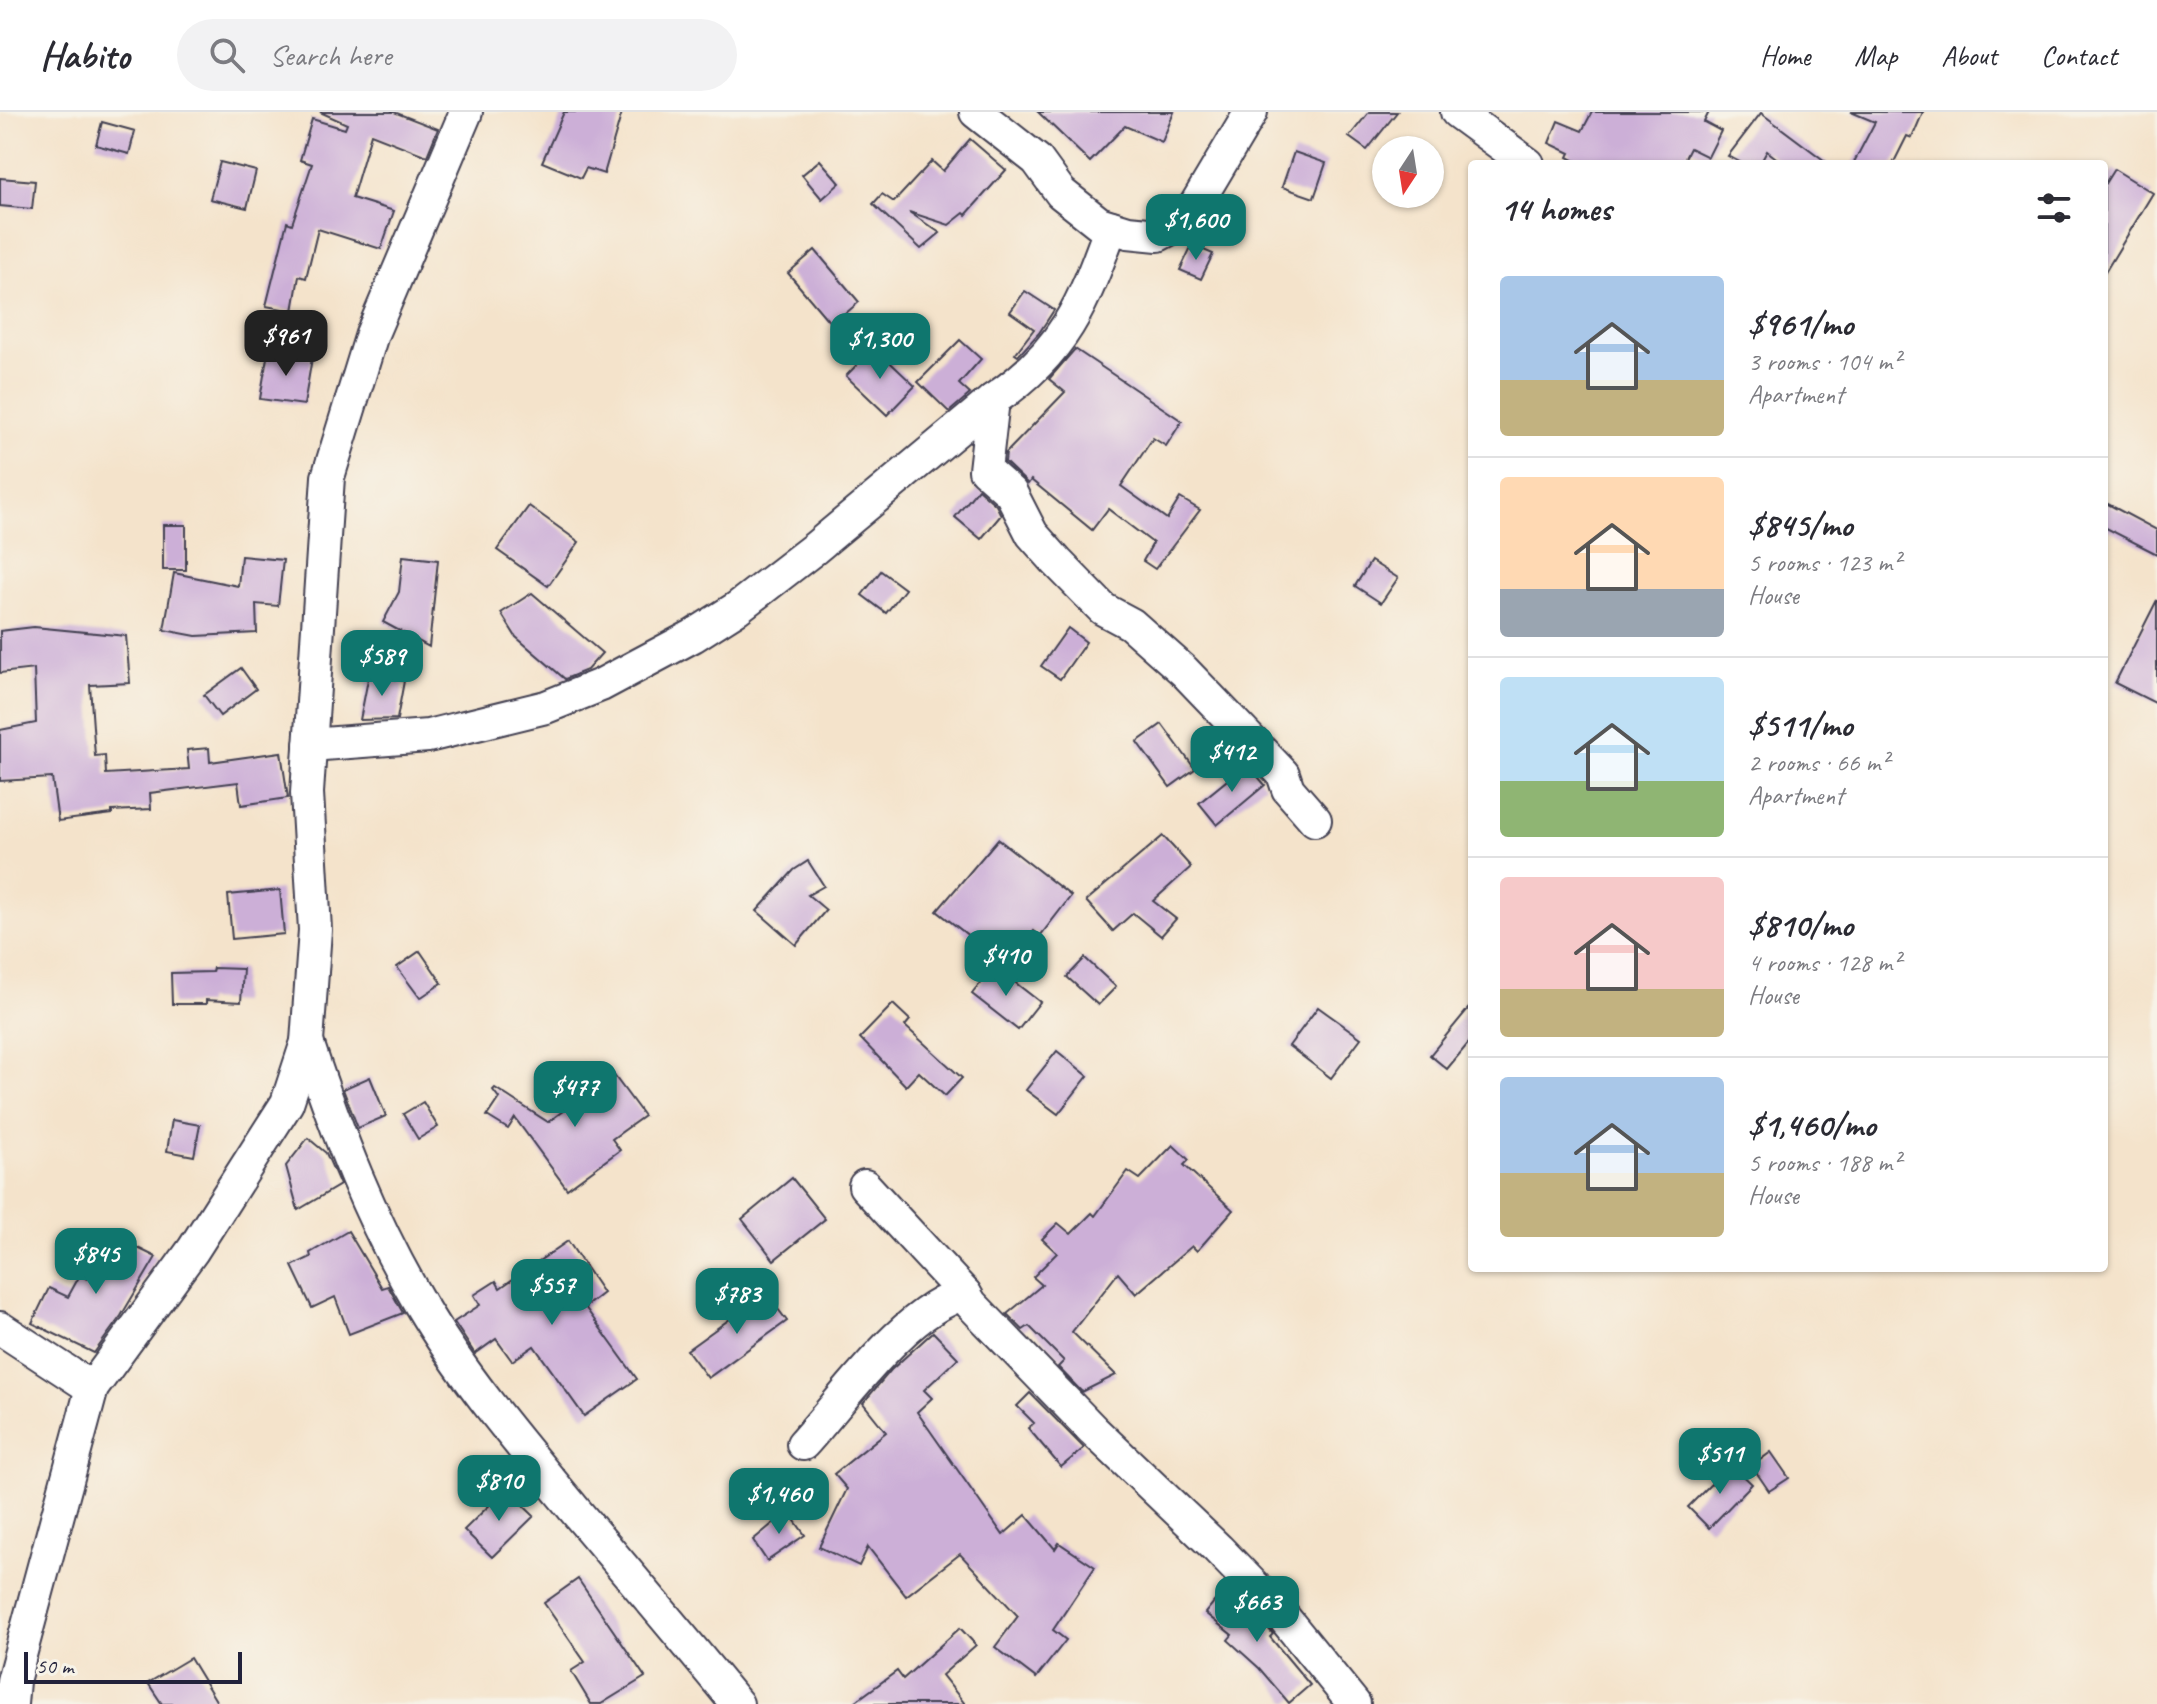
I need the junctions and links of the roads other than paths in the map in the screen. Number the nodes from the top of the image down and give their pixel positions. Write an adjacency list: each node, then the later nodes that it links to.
1 (466, 112): 8 (street)
2 (976, 112): 6 (street)
3 (1251, 112): 6 (street)
4 (1457, 112): 5 (street)
5 (1523, 160)
6 (1111, 227): 7 (street)
7 (993, 400): 8 (street); 9 (street)
8 (310, 745): 10 (street)
9 (1315, 820)
10 (307, 1042): 14 (street); 17 (street)
11 (865, 1186): 12 (street)
12 (965, 1294): 15 (street); 18 (street)
13 (0, 1328): 14 (street)
14 (92, 1388): 16 (street)
15 (803, 1444)
16 (11, 1704)
17 (737, 1704)
18 (1354, 1704)

